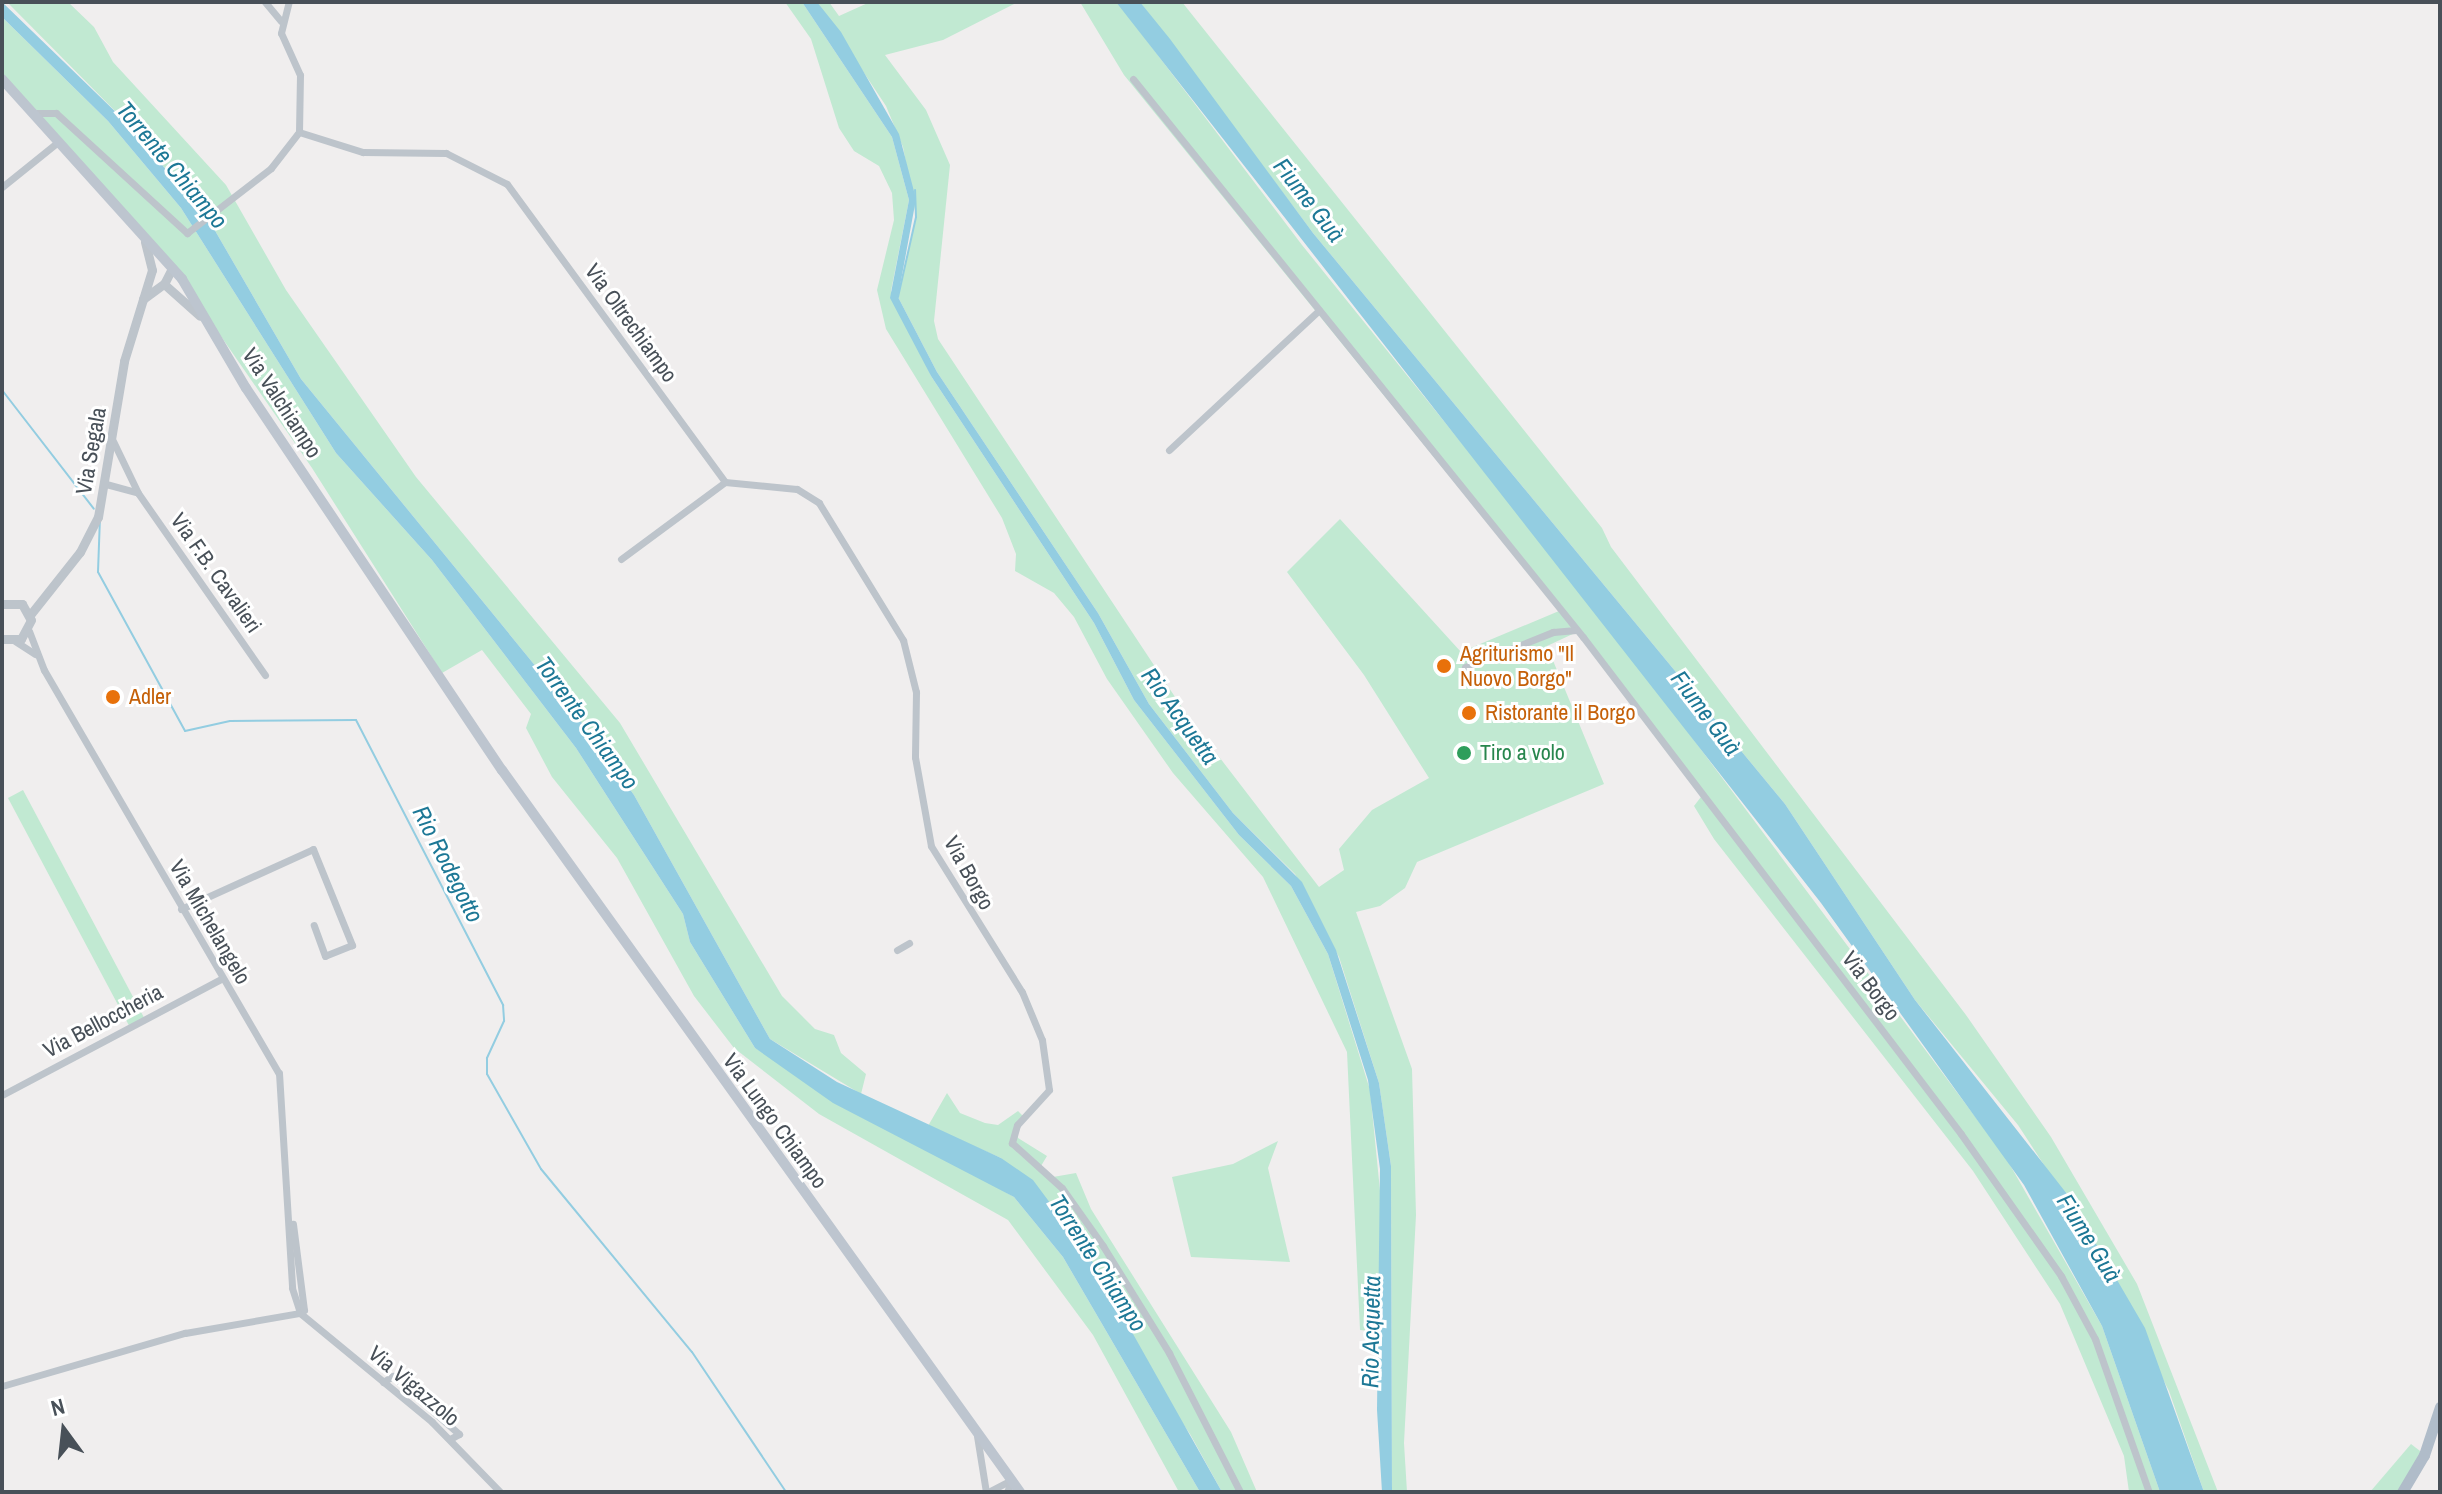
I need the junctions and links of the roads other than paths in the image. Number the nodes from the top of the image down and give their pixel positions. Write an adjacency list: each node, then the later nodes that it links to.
1 (265, 2): 3 (street)
2 (289, 2): 3 (street)
3 (281, 21): 7 (street)
4 (2, 79): 6 (main road, Via Valchiampo)
5 (1133, 79): 15 (street, Via Borgo)
6 (35, 113): 7 (street); 8 (main road, Via Valchiampo)
7 (299, 132): 19 (street, Via Oltrechiampo)
8 (61, 139): 9 (street); 10 (main road, Via Valchiampo)
9 (2, 187)
10 (125, 212): 11 (main road, Via Valchiampo); 12 (street)
11 (172, 268): 12 (street); 13 (street); 16 (main road, Via Valchiampo)
12 (150, 276): 14 (street, Via Segala)
13 (164, 284): 14 (street); 16 (street)
14 (143, 299): 17 (street, Via Segala)
15 (1319, 310): 18 (street); 26 (street, Via Borgo)
16 (211, 329): 33 (main road, Via Valchiampo)
17 (113, 441): 20 (street, Via Segala); 21 (street, Via F.B. Cavalieri)
18 (1169, 450)
19 (725, 482): 22 (street); 49 (street, Via Borgo)
20 (106, 484): 21 (street); 23 (street, Via Segala)
21 (138, 493): 32 (street, Via F.B. Cavalieri)
22 (621, 559)
23 (41, 594): 24 (street); 25 (street, Via Segala)
24 (6, 602): 25 (street)
25 (30, 615): 27 (street, Via Segala)
26 (1576, 630): 31 (street); 50 (street, Via Borgo)
27 (29, 631): 29 (street); 30 (street, Via Michelangelo)
28 (2, 639): 29 (street)
29 (15, 641): 30 (street, Via Michelangelo)
30 (35, 654): 34 (street, Via Michelangelo)
31 (1465, 667)
32 (265, 675)
33 (502, 770): 43 (main road, Via Lungo Chiampo)
34 (181, 909): 35 (street); 38 (street, Via Michelangelo)
35 (314, 925)
36 (909, 943): 37 (street)
37 (897, 950)
38 (221, 979): 39 (street, Via Belloccheria); 40 (street, Via Michelangelo)
39 (2, 1095)
40 (300, 1313): 41 (street); 45 (street, Via Vigazzolo)
41 (2, 1386)
42 (2440, 1407): 51 (main road)
43 (977, 1434): 44 (main road, Via Lungo Chiampo); 46 (street)
44 (1012, 1480): 46 (street); 47 (street); 48 (main road, Via Lungo Chiampo)
45 (500, 1492)
46 (987, 1492)
47 (1007, 1492)
48 (1020, 1492)
49 (1240, 1492)
50 (2149, 1492)
51 (2402, 1492)

